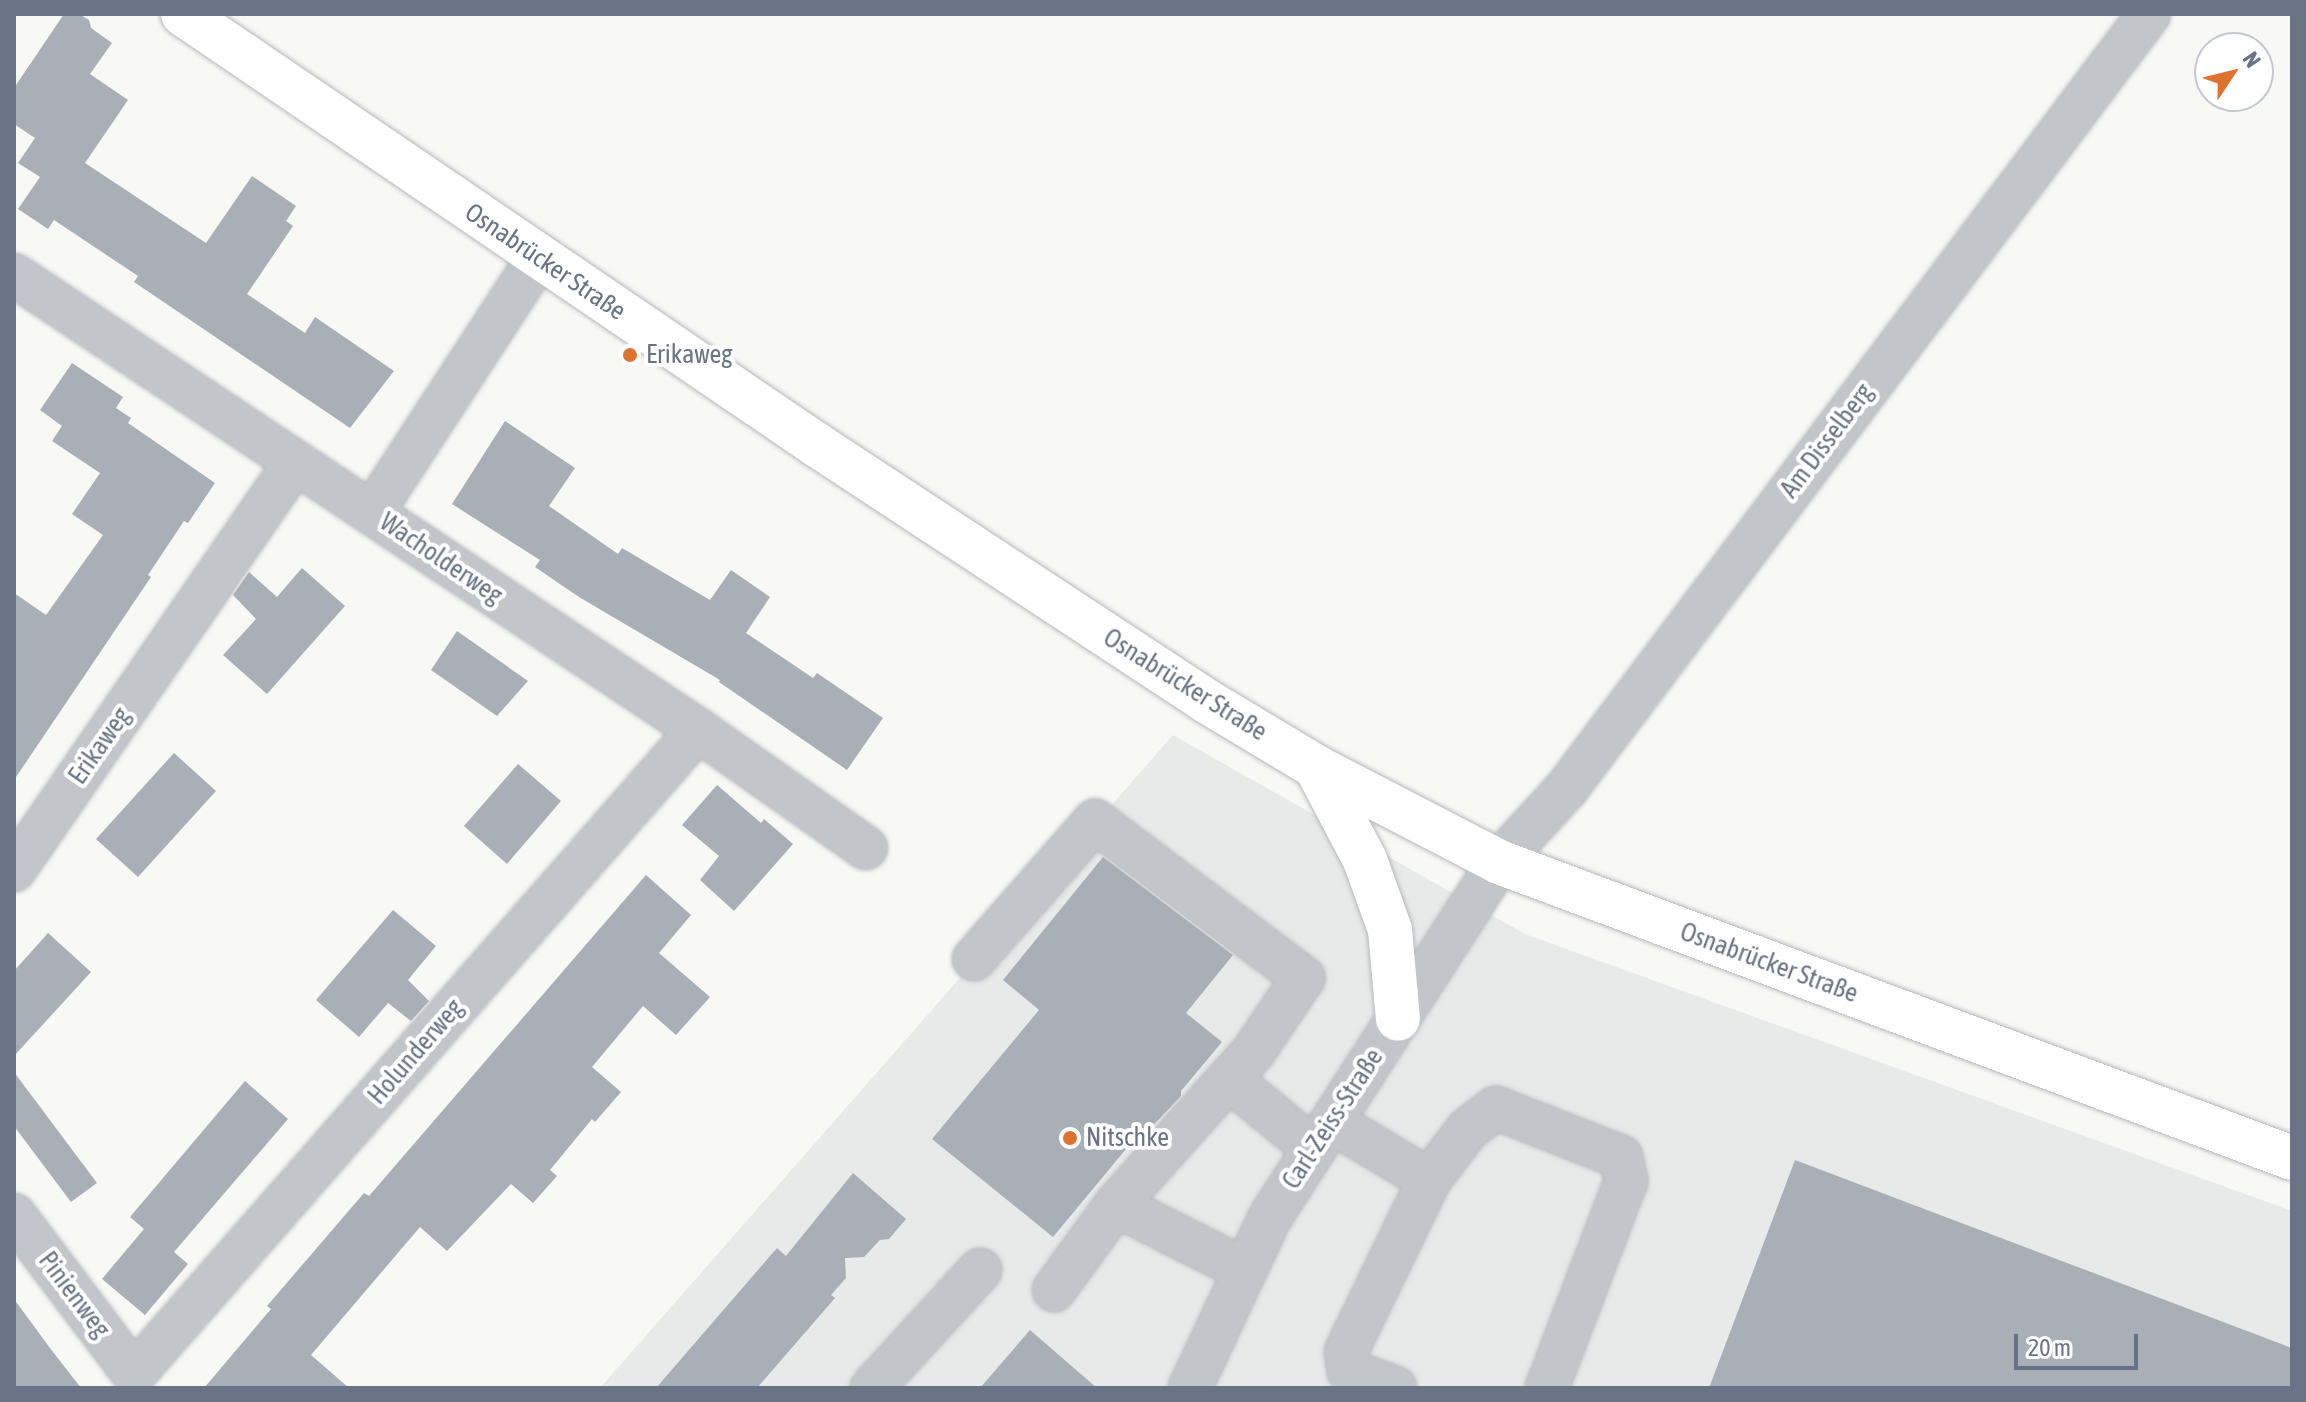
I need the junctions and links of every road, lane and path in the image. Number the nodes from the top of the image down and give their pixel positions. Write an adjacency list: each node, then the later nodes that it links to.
1 (183, 14): 3 (main road, Osnabrücker Straße)
2 (2149, 14): 10 (street, Am Disselberg)
3 (539, 257): 6 (street); 8 (main road, Osnabrücker Straße)
4 (14, 275): 5 (street, Wacholderweg)
5 (294, 464): 6 (street, Wacholderweg); 11 (street, Erikaweg)
6 (372, 513): 7 (street, Wacholderweg)
7 (698, 730): 9 (street, Wacholderweg); 23 (street, Holunderweg)
8 (1316, 767): 10 (main road, Osnabrücker Straße); 13 (main road)
9 (866, 848)
10 (1499, 862): 13 (street, Carl-Zeiss-Straße); 16 (main road, Osnabrücker Straße)
11 (14, 870)
12 (974, 959): 14 (street)
13 (1398, 1019): 15 (street, Carl-Zeiss-Straße)
14 (1229, 1079): 15 (street); 18 (street)
15 (1323, 1136): 17 (street); 21 (street, Carl-Zeiss-Straße)
16 (2292, 1158)
17 (1429, 1180): 26 (street); 27 (street)
18 (1116, 1205): 21 (street); 22 (street)
19 (14, 1215): 23 (street, Pinienweg)
20 (980, 1270): 24 (street)
21 (1245, 1270): 25 (street, Carl-Zeiss-Straße)
22 (1054, 1290)
23 (134, 1374)
24 (872, 1388)
25 (1190, 1388)
26 (1395, 1388)
27 (1547, 1388)

